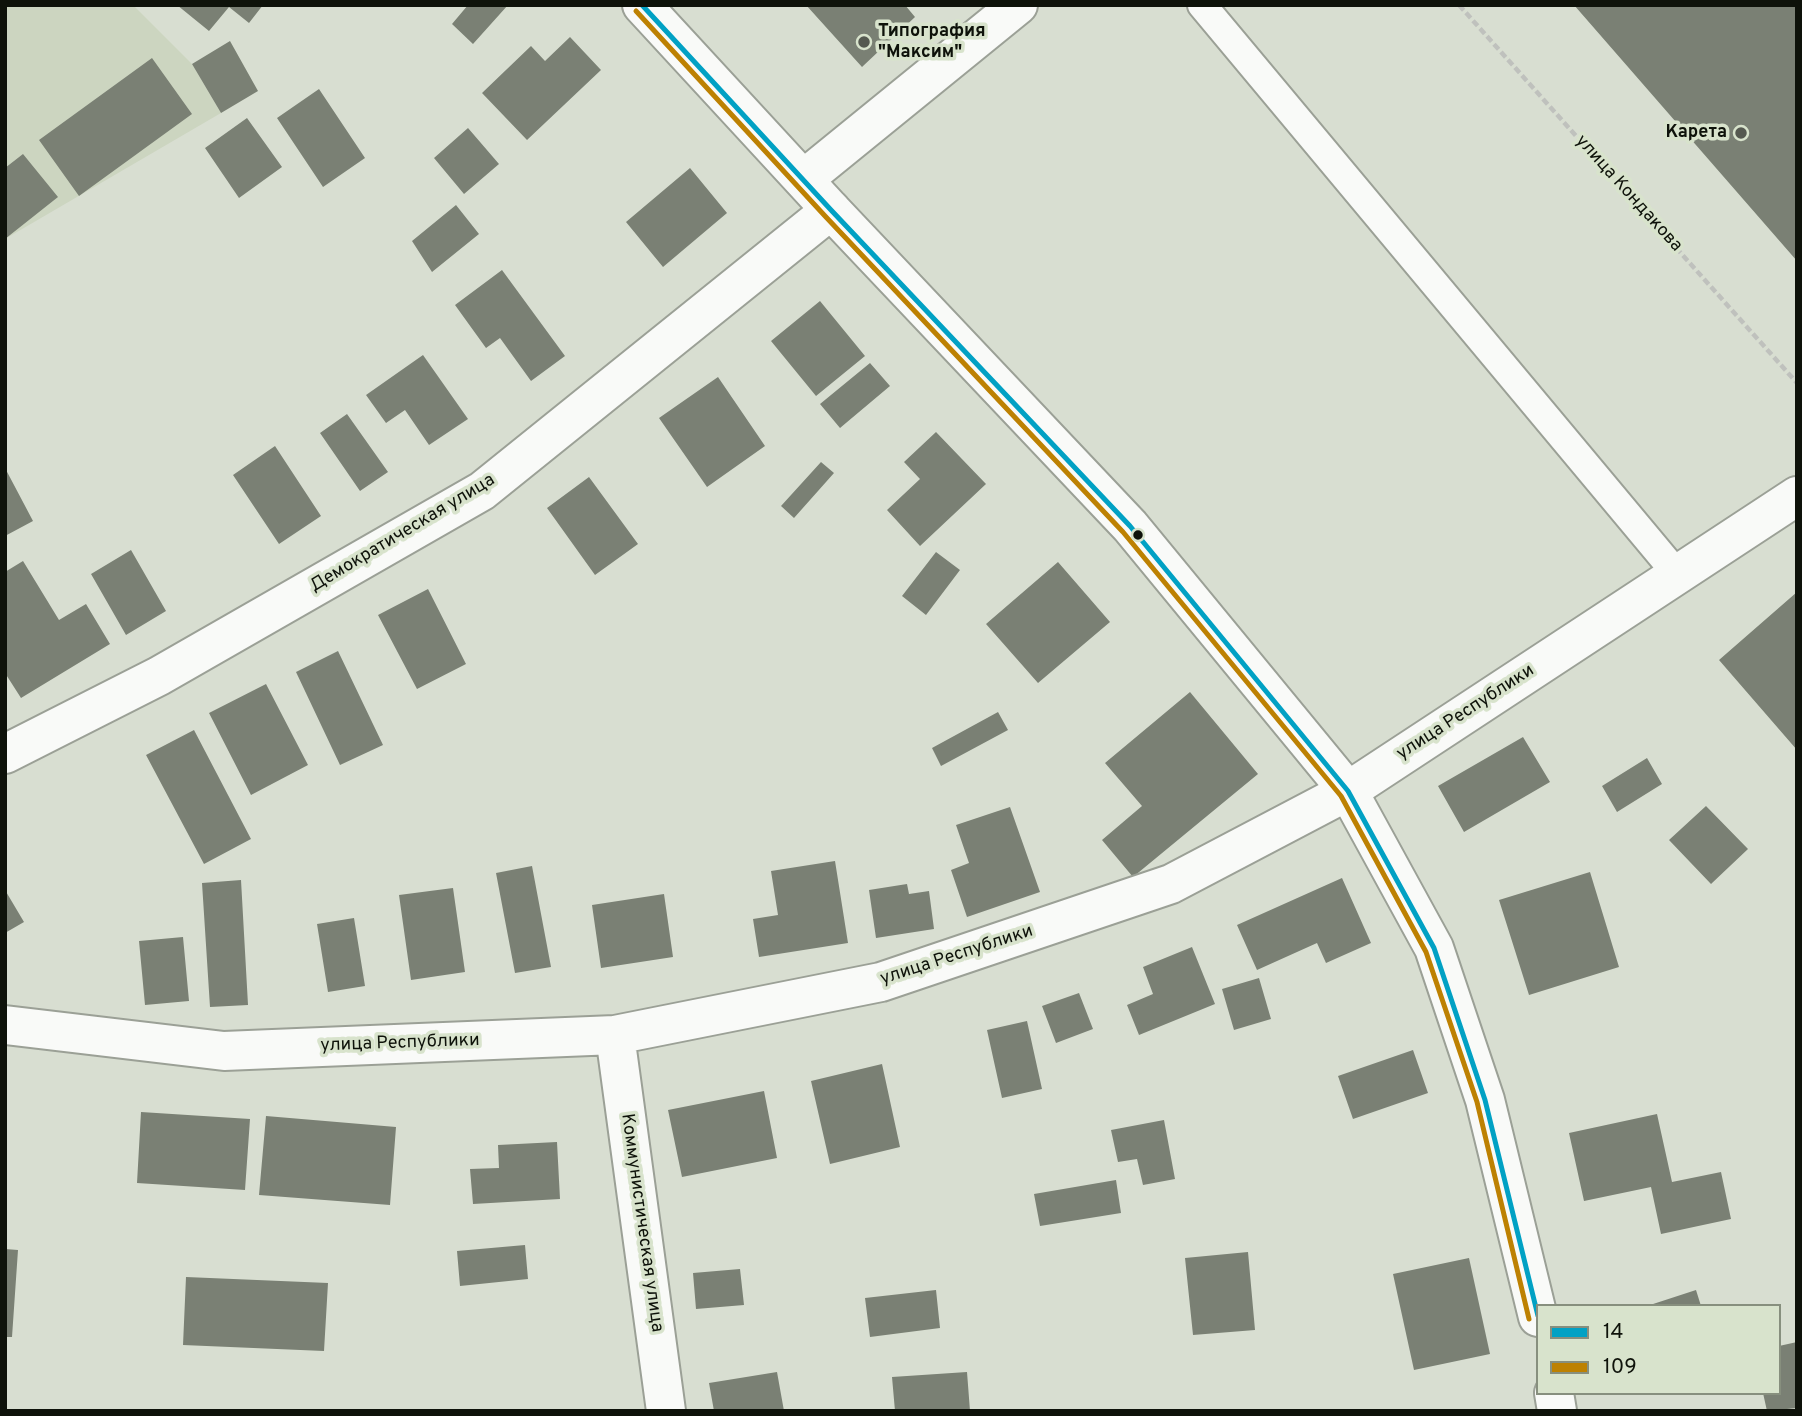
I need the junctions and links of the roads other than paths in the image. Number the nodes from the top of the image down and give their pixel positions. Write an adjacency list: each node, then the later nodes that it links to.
1 (642, 5): 4 (street)
2 (1018, 5): 4 (street)
3 (1202, 5): 7 (lane)
4 (804, 180): 5 (street)
5 (831, 210): 8 (street, Демократическая улица); 9 (street)
6 (1797, 496): 7 (street, улица Республики)
7 (1677, 574): 9 (street, улица Республики)
8 (5, 754)
9 (1348, 790): 11 (street, улица Республики); 12 (street)
10 (5, 1025): 11 (street, улица Республики)
11 (615, 1035): 13 (street, Коммунистическая улица)
12 (1536, 1309)
13 (666, 1411)

